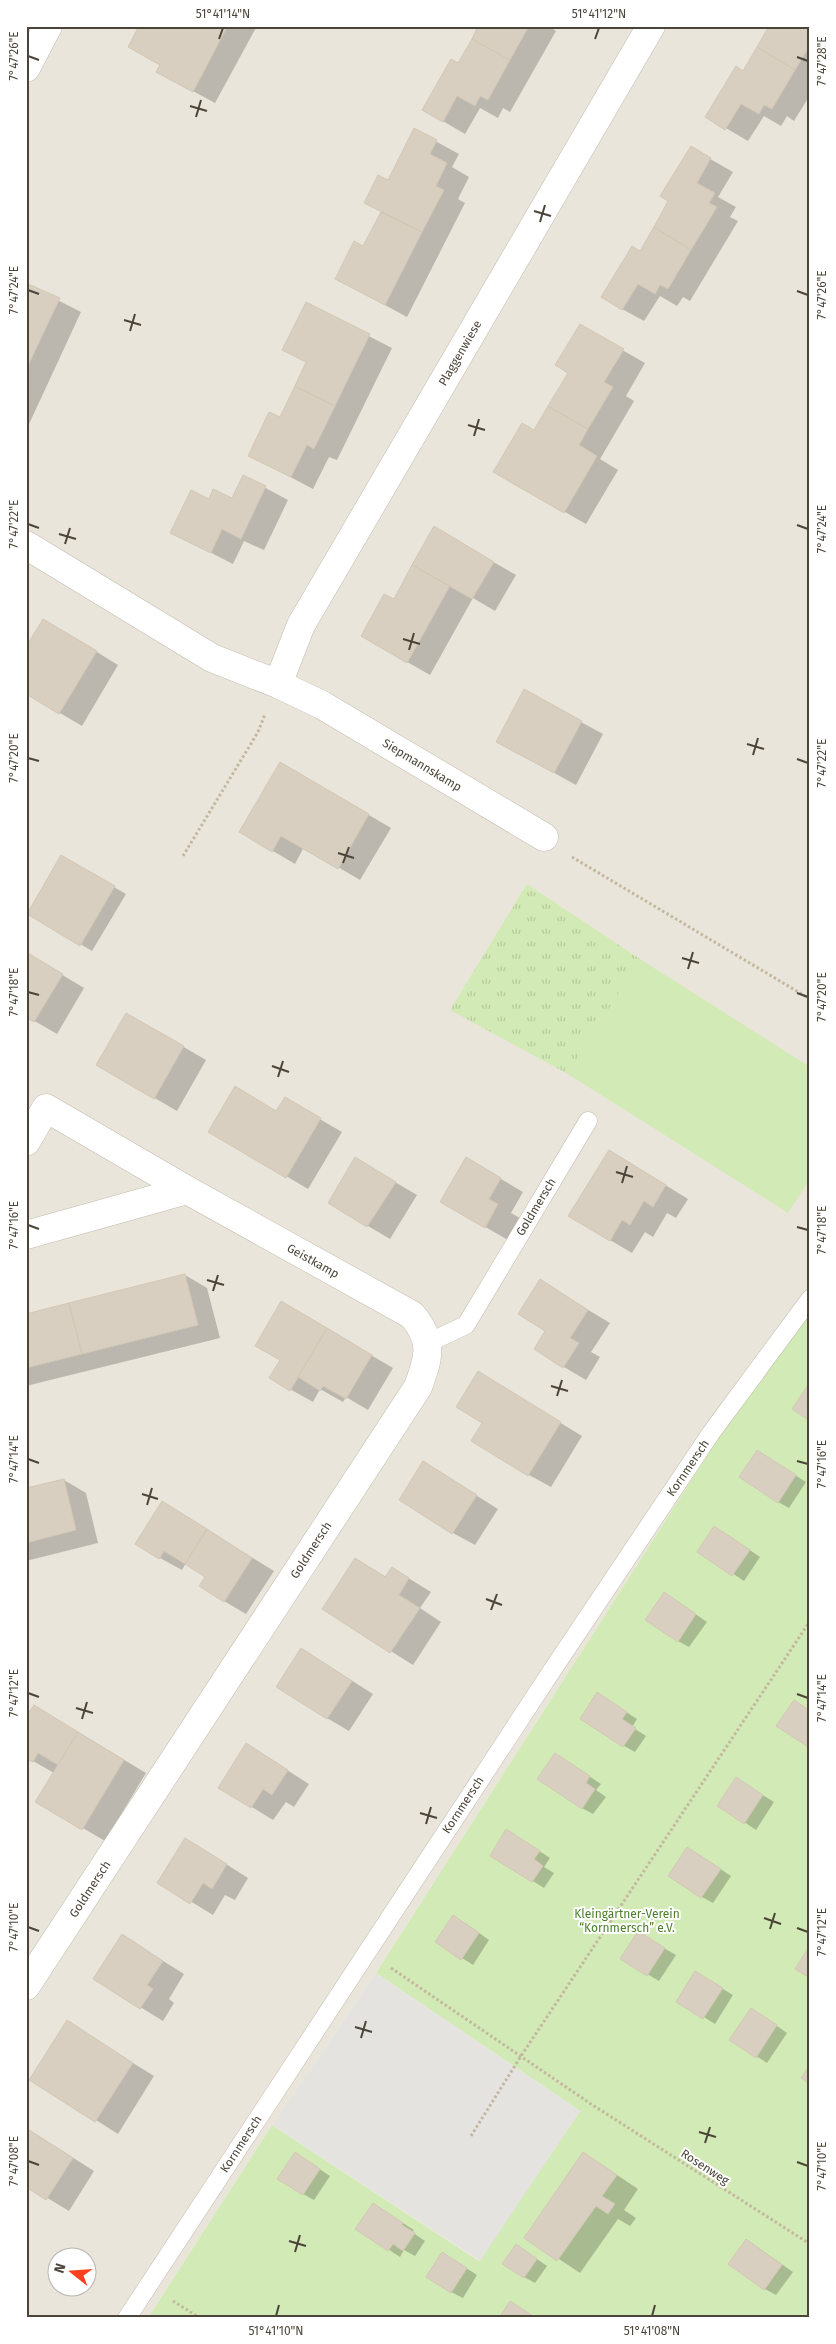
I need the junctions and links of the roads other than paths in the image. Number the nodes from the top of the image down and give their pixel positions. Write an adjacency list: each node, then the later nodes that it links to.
1 (48, 26): 3 (street)
2 (651, 26): 5 (street, Plaggenwiese)
3 (26, 68)
4 (26, 545): 5 (street, Siepmannskamp)
5 (278, 684): 6 (street, Siepmannskamp)
6 (544, 837)
7 (588, 1121): 12 (lane, Goldmersch)
8 (26, 1142): 9 (street, Geistkamp)
9 (187, 1190): 10 (street); 12 (street, Geistkamp)
10 (26, 1235)
11 (810, 1300): 14 (lane, Kornmersch)
12 (428, 1343): 13 (street, Goldmersch)
13 (26, 1986)
14 (127, 2318)

